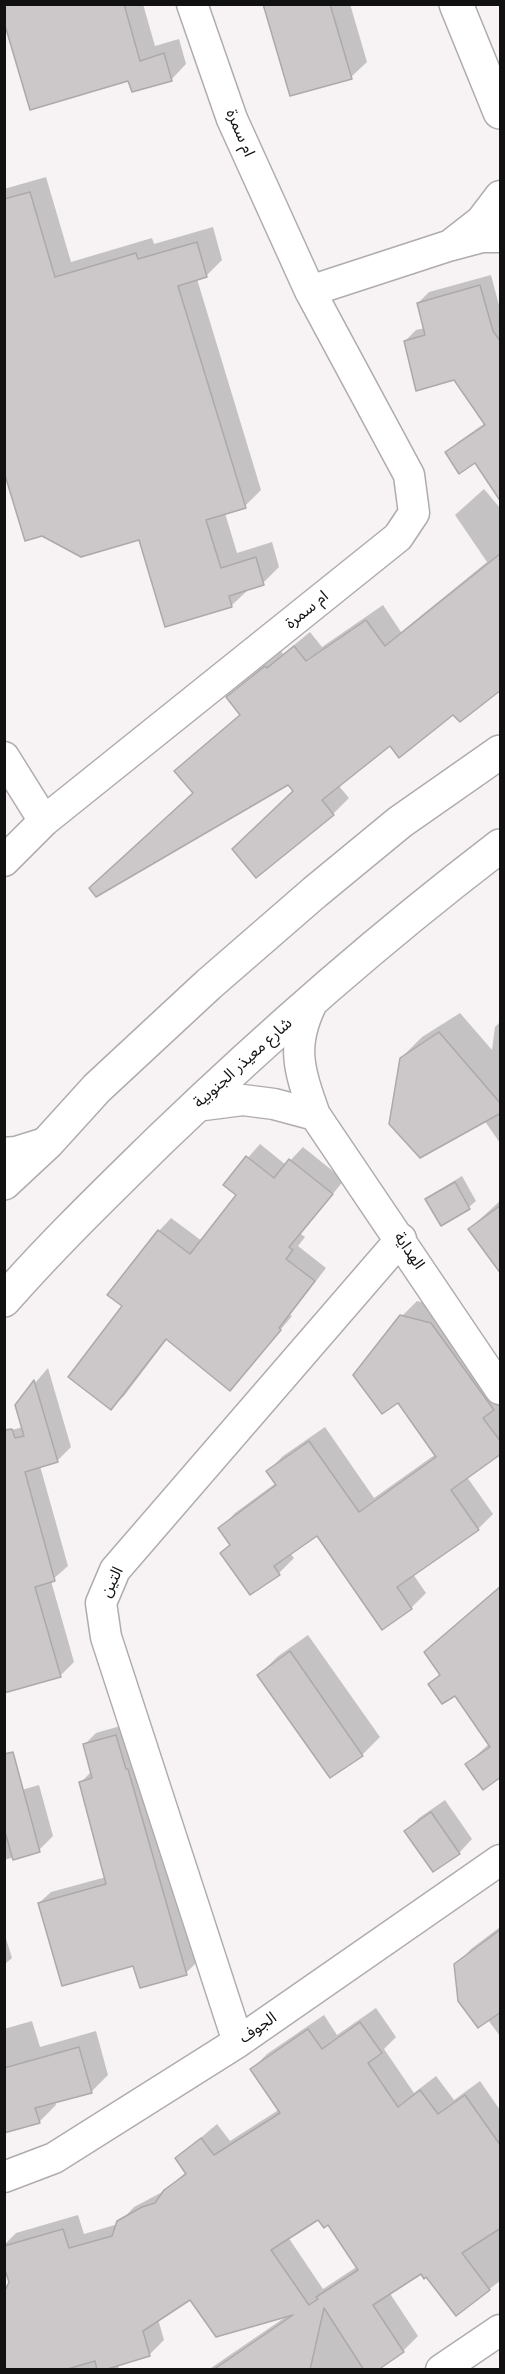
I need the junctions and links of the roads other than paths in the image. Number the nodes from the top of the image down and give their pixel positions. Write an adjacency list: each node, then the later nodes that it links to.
1 (192, 4): 7 (street, ام سمرة)
2 (456, 4): 3 (street)
3 (501, 112)
4 (501, 196): 6 (street)
5 (501, 237): 6 (street)
6 (448, 246): 7 (street)
7 (310, 291): 10 (street, ام سمرة)
8 (501, 752): 16 (street)
9 (4, 757): 10 (street)
10 (45, 821): 12 (street, ام سمرة)
11 (501, 846): 13 (street, شارع معيذر الجنوبية)
12 (4, 861)
13 (315, 997): 14 (street, شارع معيذر الجنوبية); 15 (street, الهداية)
14 (196, 1106): 15 (street); 20 (street, شارع معيذر الجنوبية)
15 (315, 1115): 19 (street, الهداية)
16 (48, 1142): 17 (street); 18 (street)
17 (4, 1153)
18 (4, 1183)
19 (401, 1239): 21 (street, الهداية); 23 (street, التين)
20 (4, 1300)
21 (501, 1389)
22 (501, 1860): 23 (street, الجوف)
23 (238, 2042): 24 (street, الجوف)
24 (4, 2177)
25 (501, 2330): 26 (street)
26 (441, 2370)

